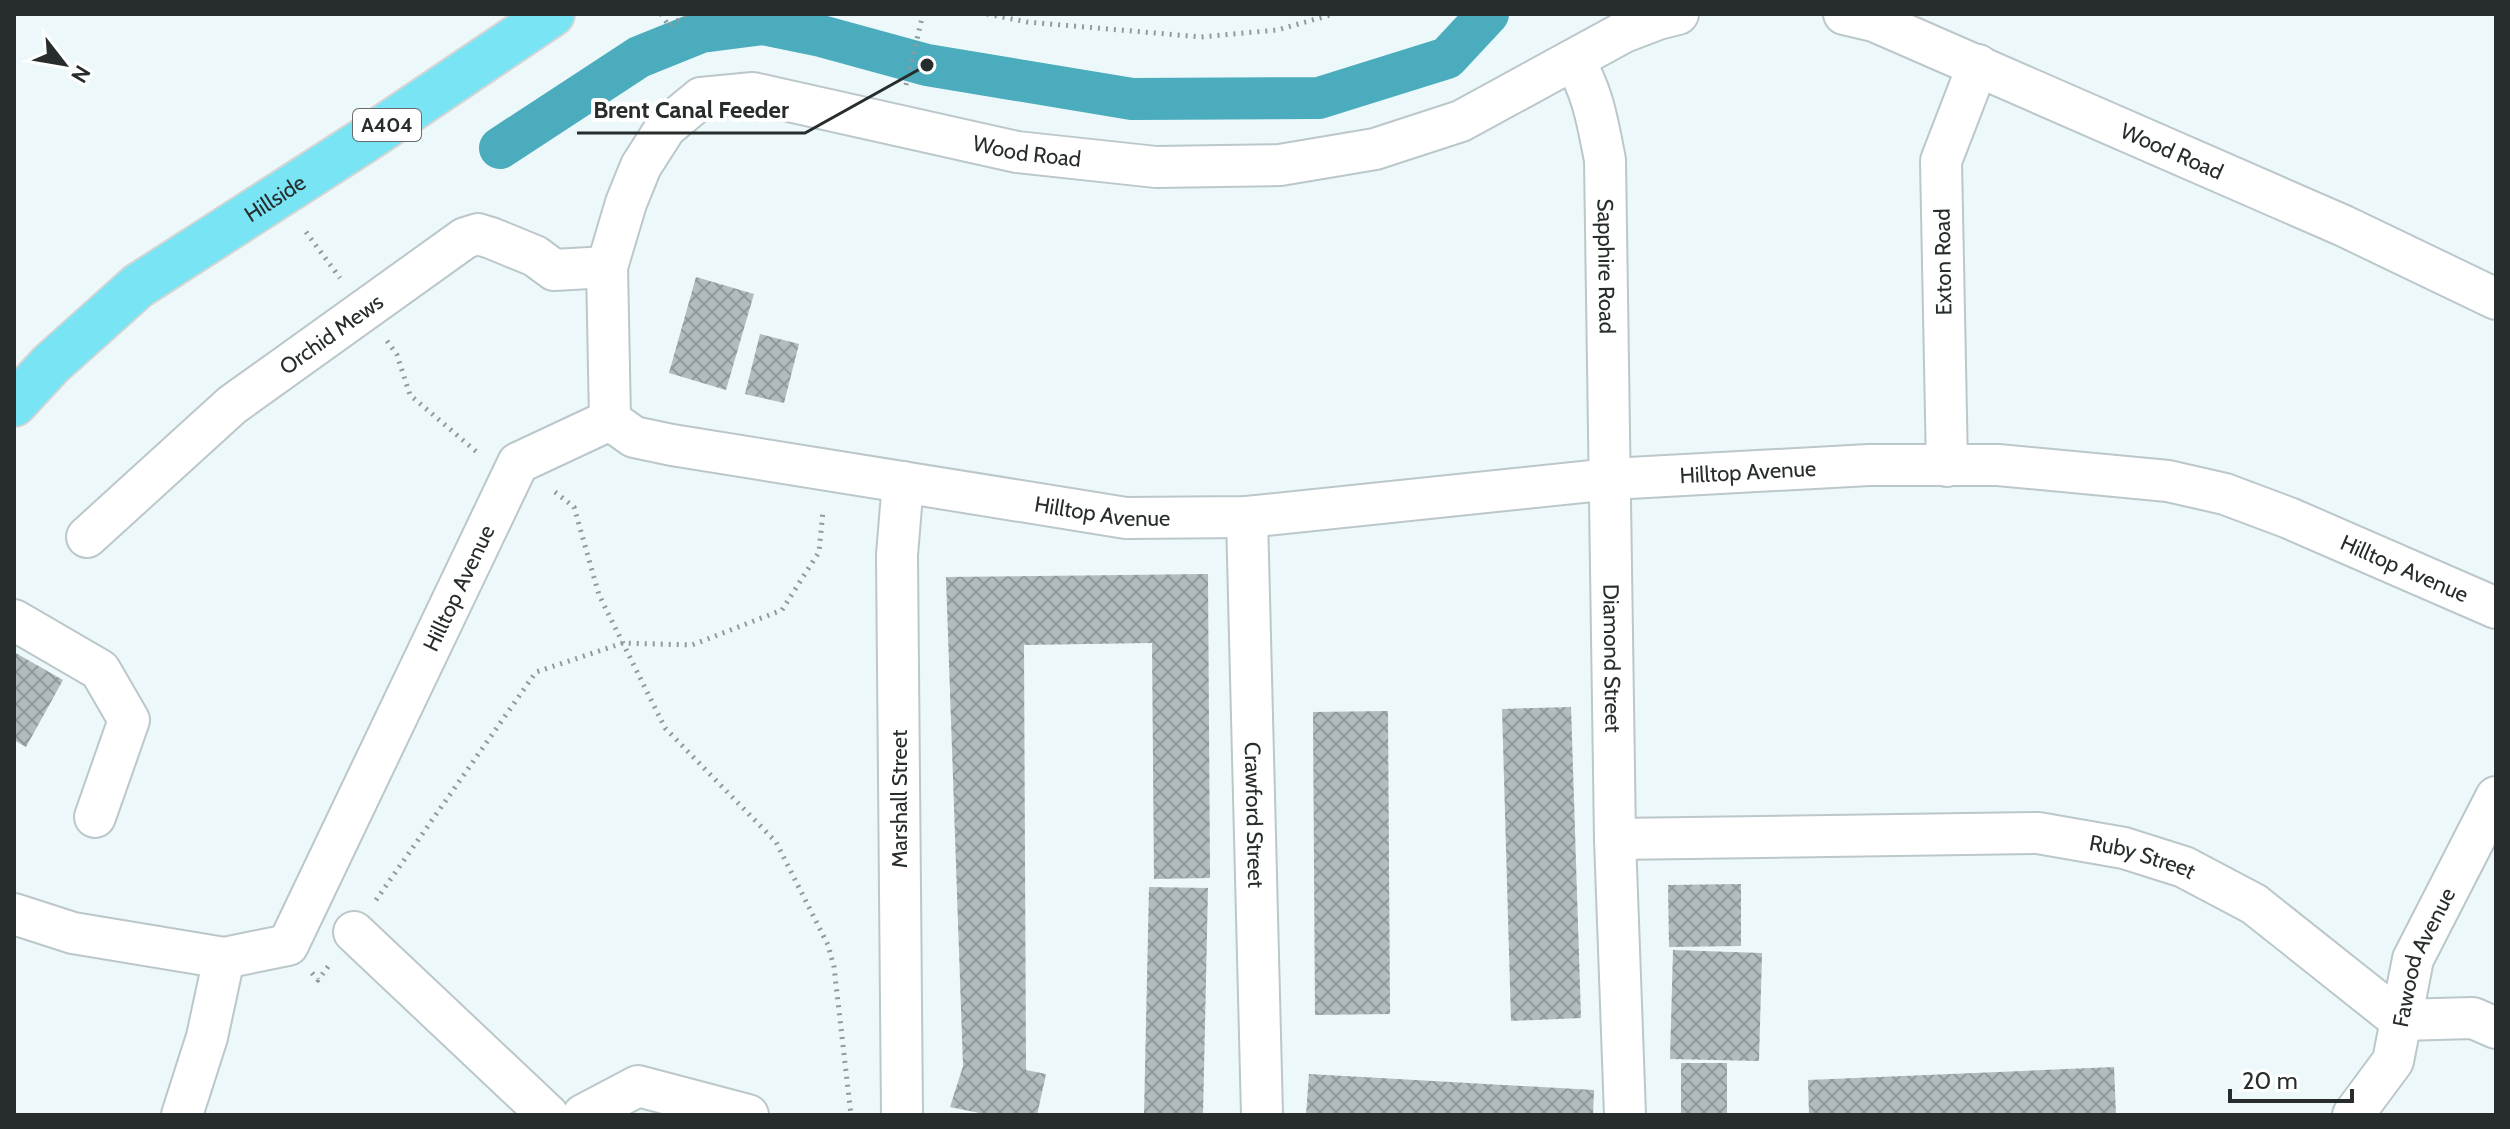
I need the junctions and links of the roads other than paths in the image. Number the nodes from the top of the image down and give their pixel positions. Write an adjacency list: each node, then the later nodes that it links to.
1 (1678, 14): 4 (street, Wood Road)
2 (1844, 14): 5 (street, Wood Road)
3 (537, 18): 8 (main road, Hillside / A404)
4 (1573, 60): 6 (street, Wood Road); 11 (street, Sapphire Road)
5 (1978, 65): 7 (street, Wood Road); 10 (street, Exton Road)
6 (607, 267): 9 (street, Wood Road); 14 (street, Orchid Mews)
7 (2496, 299)
8 (14, 404)
9 (610, 420): 12 (street, Hilltop Avenue); 22 (street, Hilltop Avenue)
10 (1947, 466): 11 (street, Hilltop Avenue); 15 (street, Hilltop Avenue)
11 (1611, 479): 13 (street, Hilltop Avenue); 19 (street, Diamond Street)
12 (903, 482): 13 (street, Hilltop Avenue); 29 (street, Marshall Street)
13 (1247, 517): 30 (street, Crawford Street)
14 (87, 537)
15 (2496, 608)
16 (14, 620): 18 (street)
17 (2496, 797): 23 (street, Fawood Avenue)
18 (95, 817)
19 (1615, 839): 23 (street, Ruby Street); 31 (street, Diamond Street)
20 (14, 914): 22 (street, Hilltop Avenue)
21 (354, 932): 26 (street)
22 (224, 958): 25 (street)
23 (2400, 1020): 24 (street); 32 (street, Fawood Avenue)
24 (2496, 1028)
25 (182, 1115)
26 (548, 1115)
27 (583, 1115): 28 (street)
28 (748, 1115)
29 (902, 1115)
30 (1262, 1115)
31 (1625, 1115)
32 (2353, 1115)

